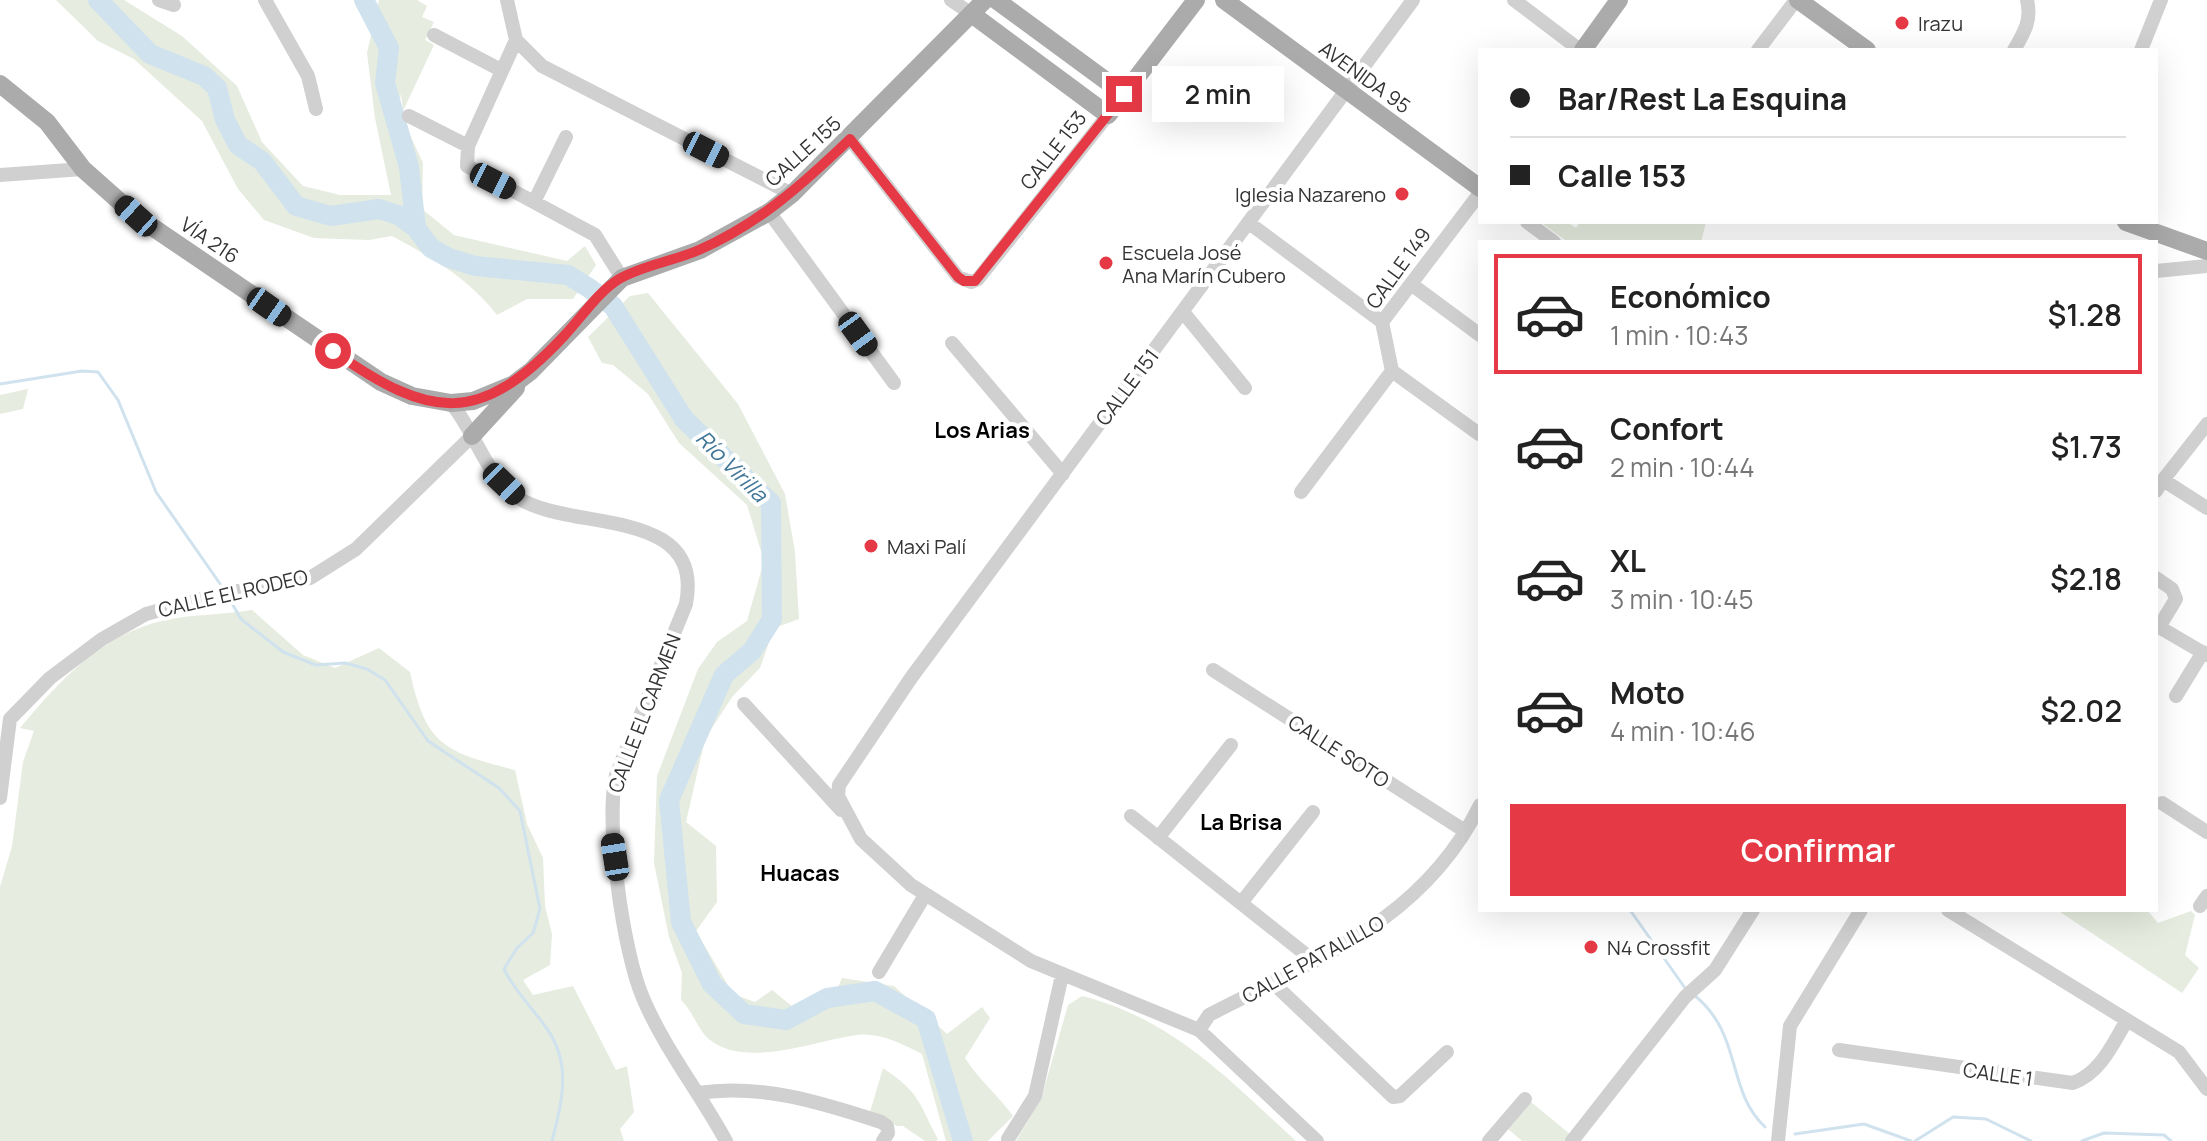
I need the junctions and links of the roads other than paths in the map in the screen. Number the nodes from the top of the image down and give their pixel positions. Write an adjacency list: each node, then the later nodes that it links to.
1 (159, 0): 14 (street)
2 (265, 0): 28 (street)
3 (507, 0): 17 (street)
4 (951, 0): 15 (street)
5 (996, 0): 27 (main road)
6 (1196, 0): 27 (main road, CALLE 153)
7 (1224, 0): 26 (main road, AVENIDA 95)
8 (1413, 0): 26 (street, CALLE 151)
9 (1514, 0): 18 (street)
10 (1619, 0): 19 (main road)
11 (1797, 0): 20 (street); 21 (main road)
12 (2027, 0): 22 (street)
13 (2161, 0): 23 (street)
14 (174, 5)
15 (979, 8): 29 (main road); 32 (main road, CALLE 155)
16 (434, 35): 24 (street)
17 (516, 40): 24 (street); 38 (street)
18 (1579, 48)
19 (1583, 48)
20 (1760, 48)
21 (1864, 48)
22 (2015, 48)
23 (2142, 48)
24 (501, 70): 33 (street)
25 (0, 84): 34 (main road, VÍA 216)
26 (1346, 91): 36 (main road, AVENIDA 95); 41 (street, CALLE 151)
27 (1124, 94): 29 (main road, CALLE 153)
28 (316, 109)
29 (1108, 115): 32 (street, CALLE 153)
30 (409, 116): 33 (street)
31 (566, 137): 39 (street)
32 (850, 139): 38 (main road, CALLE 155)
33 (468, 146): 39 (street)
34 (83, 169): 35 (street); 58 (main road, VÍA 216)
35 (0, 175)
36 (1478, 189)
37 (1478, 193): 49 (street, CALLE 149)
38 (792, 194): 40 (main road, CALLE 155)
39 (534, 202): 48 (street)
40 (769, 212): 48 (main road, CALLE 155); 56 (street)
41 (1249, 223): 50 (street, CALLE 151); 51 (street)
42 (1530, 224): 44 (street)
43 (2132, 224): 45 (main road)
44 (1551, 240)
45 (2207, 251)
46 (2207, 266): 47 (street)
47 (2158, 271)
48 (618, 280): 54 (main road, VÍA 216)
49 (1411, 284): 51 (street, CALLE 149); 52 (street)
50 (1183, 312): 57 (street); 62 (street, CALLE 151)
51 (1382, 322): 55 (street, CALLE 149)
52 (1478, 334)
53 (952, 343): 62 (street)
54 (531, 371): 58 (main road, VÍA 216); 61 (main road)
55 (1392, 371): 60 (street); 64 (street)
56 (894, 383)
57 (1245, 388)
58 (451, 403): 61 (street, CALLE EL CARMEN)
59 (2207, 424): 63 (street)
60 (1478, 433)
61 (472, 436): 73 (street, CALLE EL RODEO); 96 (street, CALLE EL CARMEN)
62 (1063, 474): 77 (street, CALLE 151)
63 (2160, 486): 65 (street)
64 (1301, 492)
65 (2207, 508)
66 (2158, 579): 67 (street)
67 (2158, 629): 68 (street)
68 (2205, 654): 70 (street)
69 (1213, 670): 79 (street, CALLE SOTO)
70 (2176, 696)
71 (744, 704): 77 (street)
72 (1231, 745): 81 (street)
73 (0, 798)
74 (2162, 803): 80 (street)
75 (1478, 808): 79 (street, CALLE PATALILLO)
76 (1313, 812): 83 (street)
77 (847, 816): 82 (street)
78 (1131, 816): 81 (street)
79 (1465, 831): 87 (street, CALLE PATALILLO)
80 (2207, 832)
81 (1158, 838): 83 (street)
82 (925, 895): 88 (street); 89 (street)
83 (1241, 903): 87 (street)
84 (1752, 912): 103 (street)
85 (1860, 912): 104 (street)
86 (1951, 912): 91 (street)
87 (1314, 961): 90 (street, CALLE PATALILLO)
88 (879, 972)
89 (1062, 975): 92 (street); 98 (street)
90 (1272, 982): 92 (street, CALLE PATALILLO); 94 (street)
91 (2127, 1020): 93 (street, CALLE 1); 95 (street)
92 (1199, 1030): 101 (street)
93 (1839, 1050)
94 (1447, 1052)
95 (2207, 1089)
96 (698, 1093): 99 (street, CALLE EL CARMEN); 100 (street)
97 (1525, 1099): 102 (street)
98 (1008, 1139)
99 (726, 1141)
100 (883, 1141)
101 (1317, 1141)
102 (1489, 1141)
103 (1572, 1141)
104 (1778, 1141)

